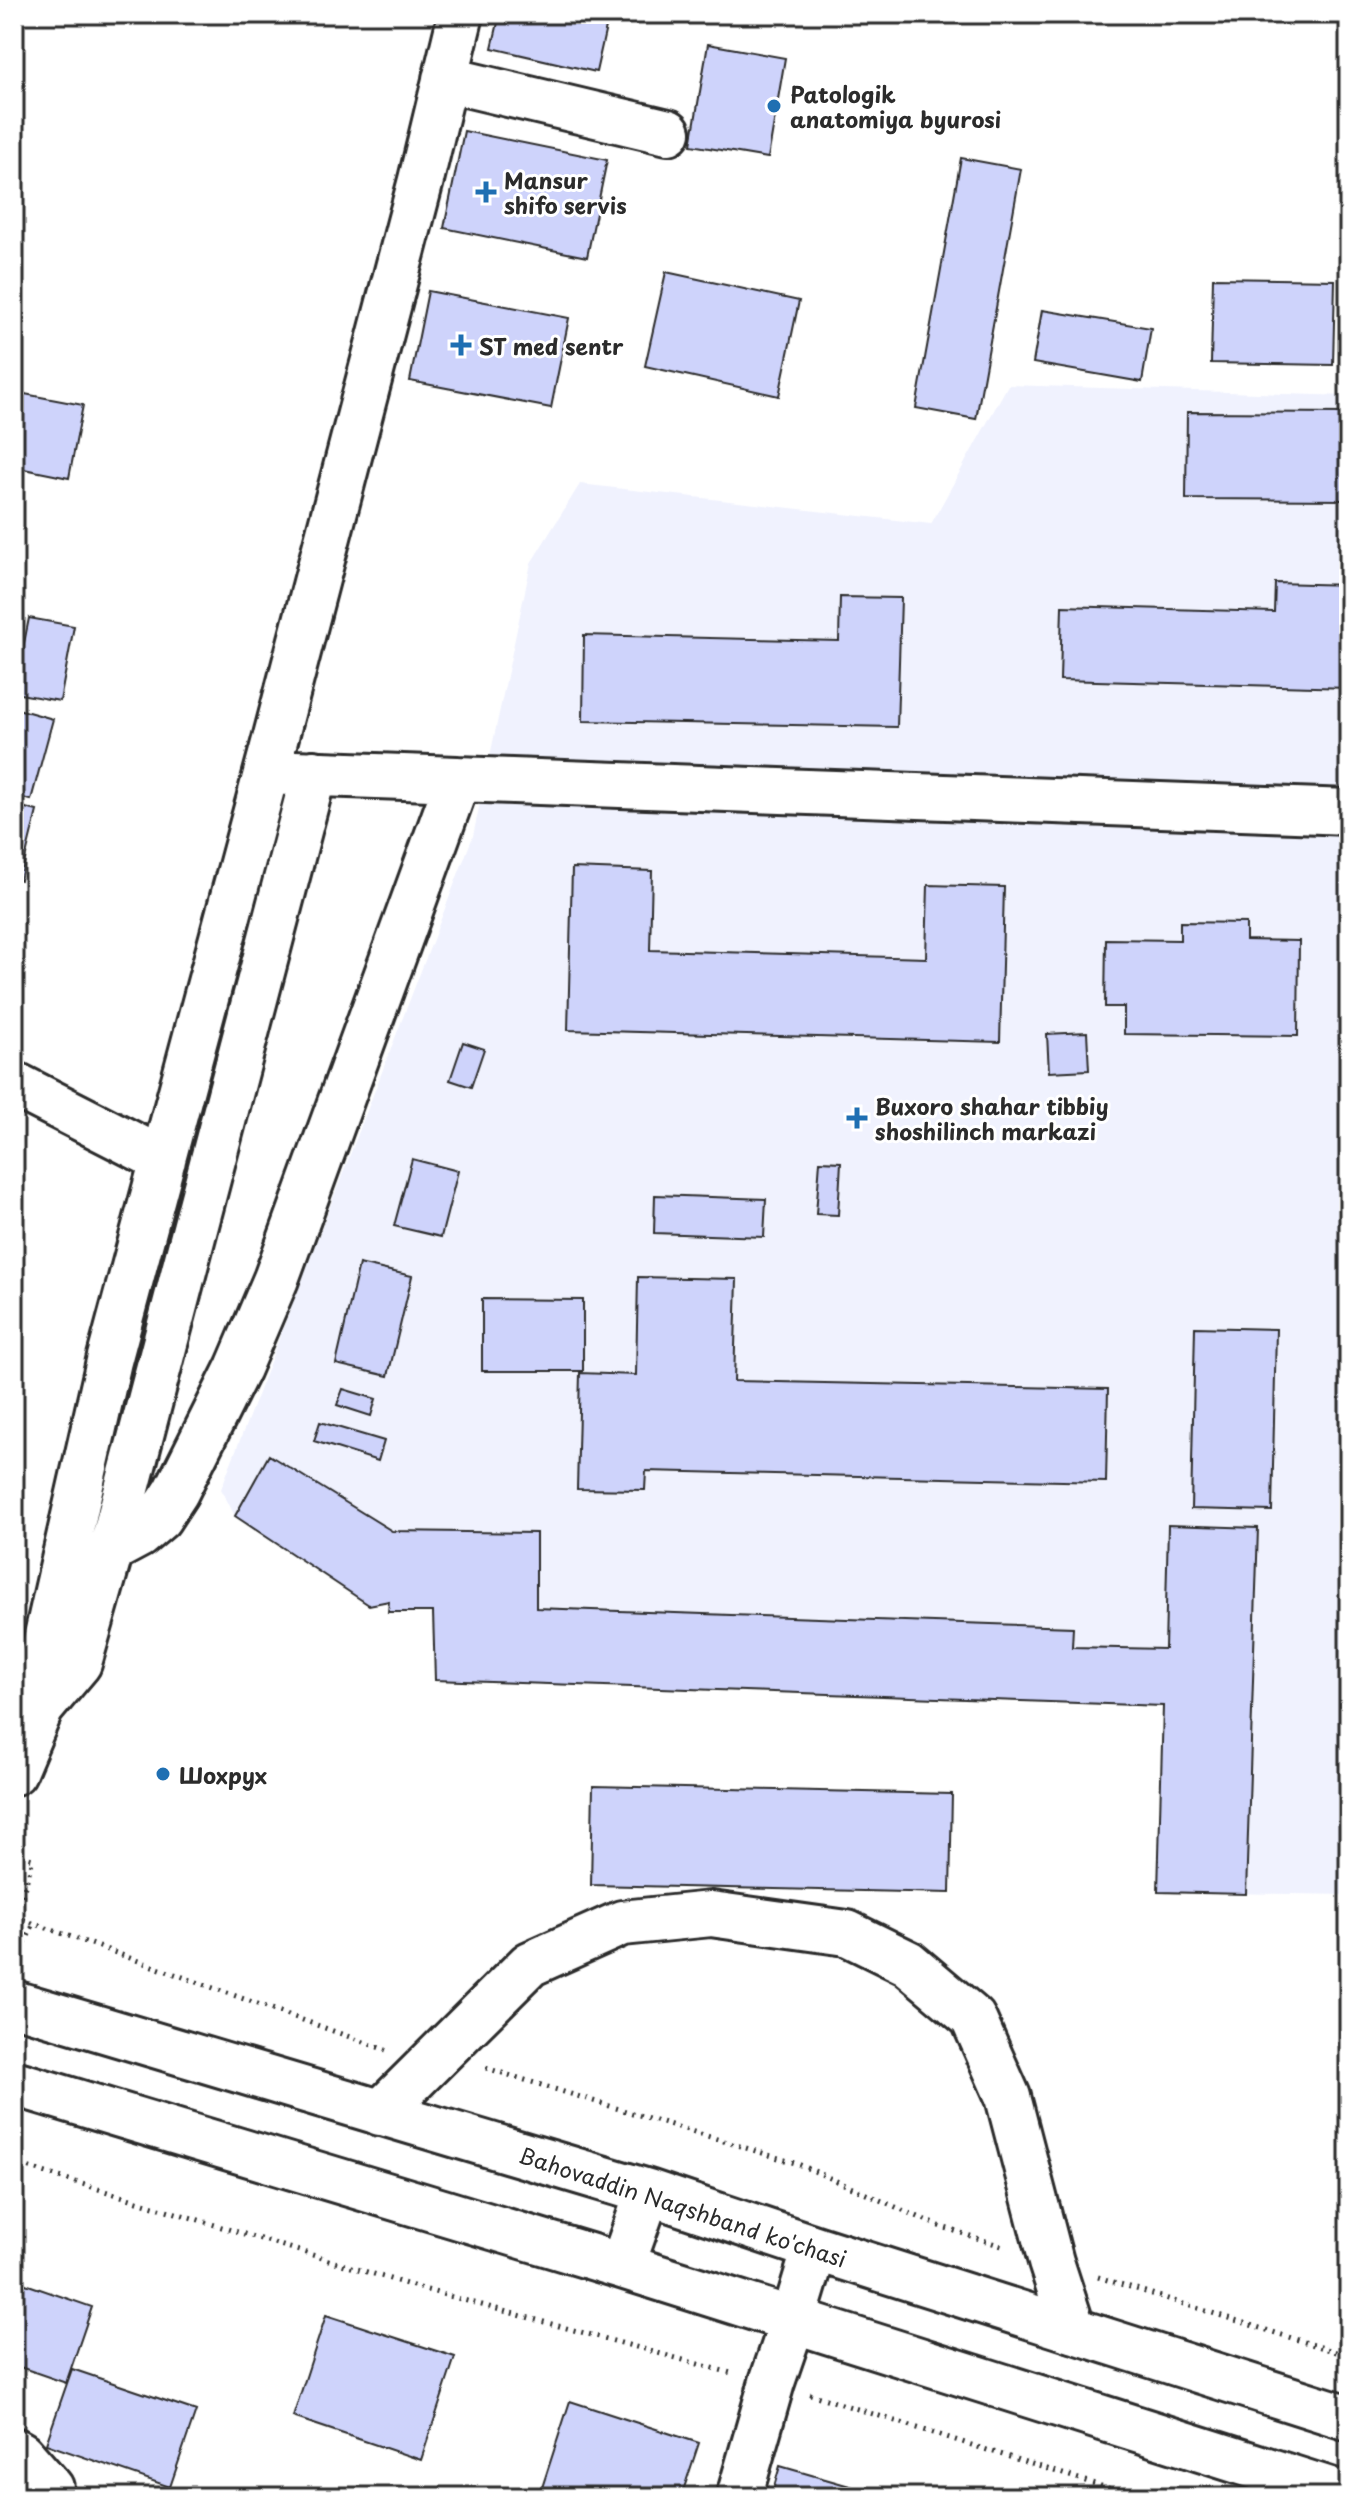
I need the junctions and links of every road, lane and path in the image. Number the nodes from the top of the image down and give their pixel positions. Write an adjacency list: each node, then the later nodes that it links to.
1 (461, 14): 2 (street)
2 (445, 79): 3 (street); 4 (street)
3 (668, 132)
4 (267, 772): 5 (street); 9 (street)
5 (314, 773): 6 (street); 10 (street)
6 (458, 779): 7 (street); 10 (street)
7 (1349, 812)
8 (14, 1084): 9 (street)
9 (163, 1160): 11 (street)
10 (111, 1550): 11 (street)
11 (41, 1708): 12 (street)
12 (14, 1772)
13 (14, 1854): 14 (path)
14 (34, 1923): 15 (path); 17 (path)
15 (25, 1943)
16 (14, 2003): 19 (street, Bahovaddin Naqshband ko'chasi)
17 (428, 2065): 19 (street); 23 (path); 23 (street)
18 (14, 2083): 24 (street)
19 (380, 2113): 21 (street, Bahovaddin Naqshband ko'chasi)
20 (14, 2163): 28 (path)
21 (648, 2192): 22 (street, Bahovaddin Naqshband ko'chasi); 24 (street)
22 (815, 2248): 25 (street); 26 (street, Bahovaddin Naqshband ko'chasi)
23 (1051, 2262): 26 (street); 27 (path)
24 (622, 2266): 25 (street)
25 (793, 2321): 28 (street); 31 (street)
26 (1073, 2330): 29 (street, Bahovaddin Naqshband ko'chasi)
27 (1349, 2356)
28 (772, 2382): 33 (street); 34 (path)
29 (1349, 2418)
30 (14, 2450): 32 (street)
31 (1349, 2496)
32 (51, 2497)
33 (739, 2497)
34 (1136, 2497)

